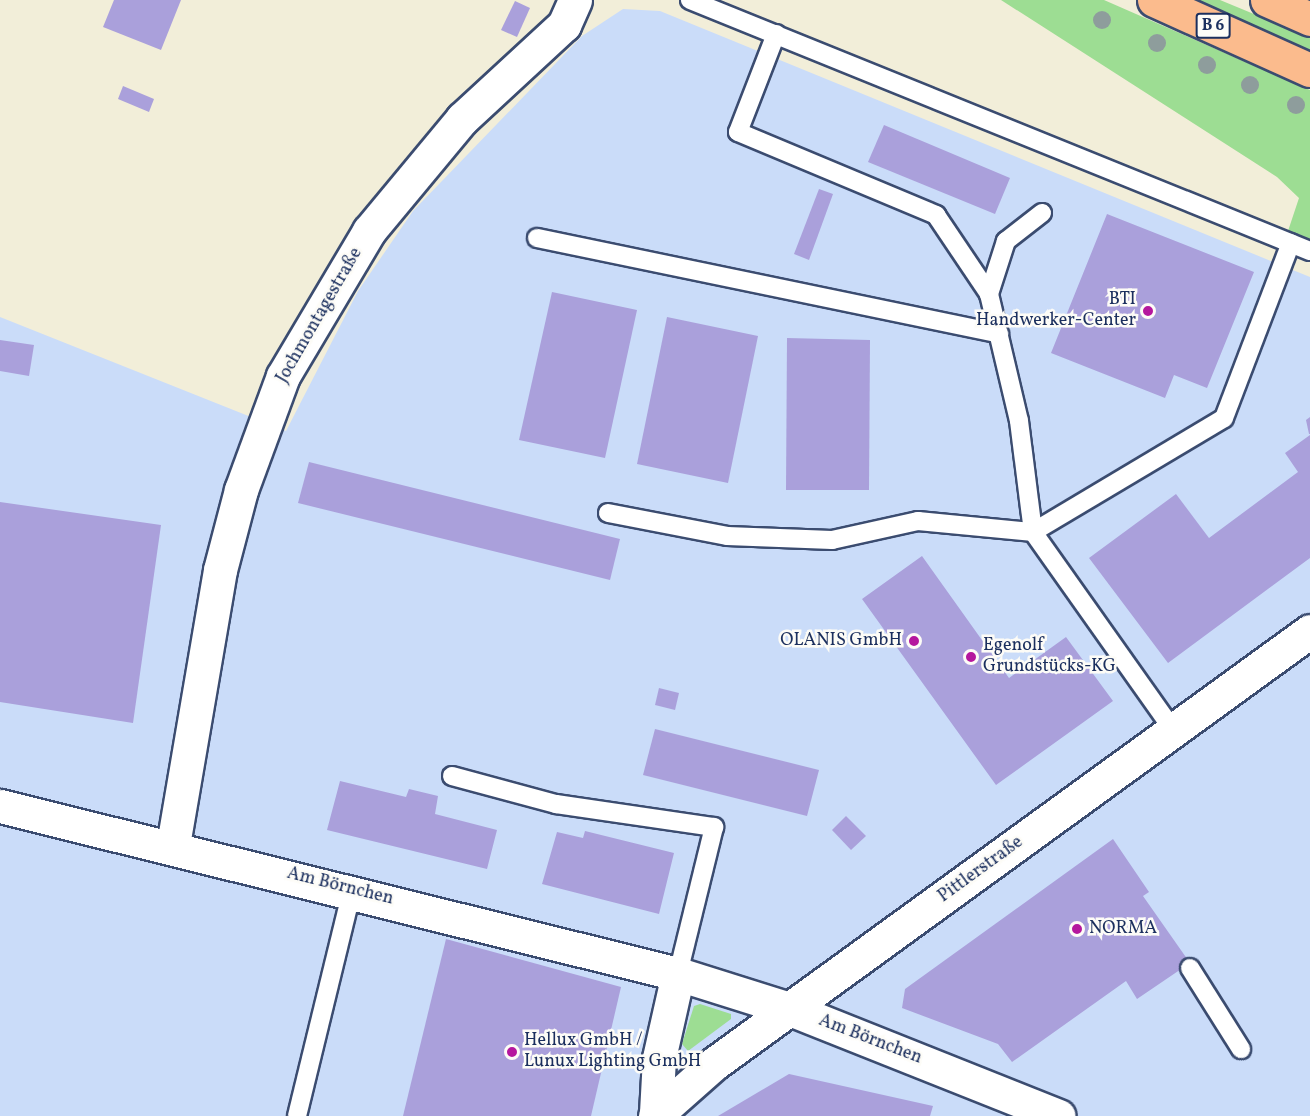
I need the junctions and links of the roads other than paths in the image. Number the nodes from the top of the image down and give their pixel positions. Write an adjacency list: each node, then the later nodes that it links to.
1 (575, 0): 20 (street, Jochmontagestraße)
2 (690, 0): 6 (lane)
3 (1154, 0): 7 (main road, B 6)
4 (1267, 0): 5 (main road)
5 (1310, 19)
6 (776, 34): 10 (lane); 12 (lane)
7 (1310, 70)
8 (1042, 213): 12 (lane)
9 (537, 238): 13 (lane)
10 (1291, 243): 11 (lane); 15 (lane)
11 (1310, 251)
12 (989, 294): 13 (lane)
13 (999, 334): 15 (lane)
14 (608, 513): 15 (lane)
15 (1033, 532): 17 (lane)
16 (1310, 631): 17 (street, Pittlerstraße)
17 (1173, 730): 24 (street, Pittlerstraße)
18 (452, 776): 23 (lane)
19 (0, 806): 20 (street, Am Börnchen)
20 (173, 845): 21 (street, Am Börnchen)
21 (352, 891): 23 (street, Am Börnchen); 27 (lane)
22 (1190, 968): 25 (lane)
23 (678, 974): 24 (street, Am Börnchen); 26 (street, Pittlerstraße)
24 (790, 1009): 26 (street, Pittlerstraße); 28 (street, Am Börnchen)
25 (1240, 1049)
26 (655, 1114)
27 (297, 1116)
28 (1059, 1116)

